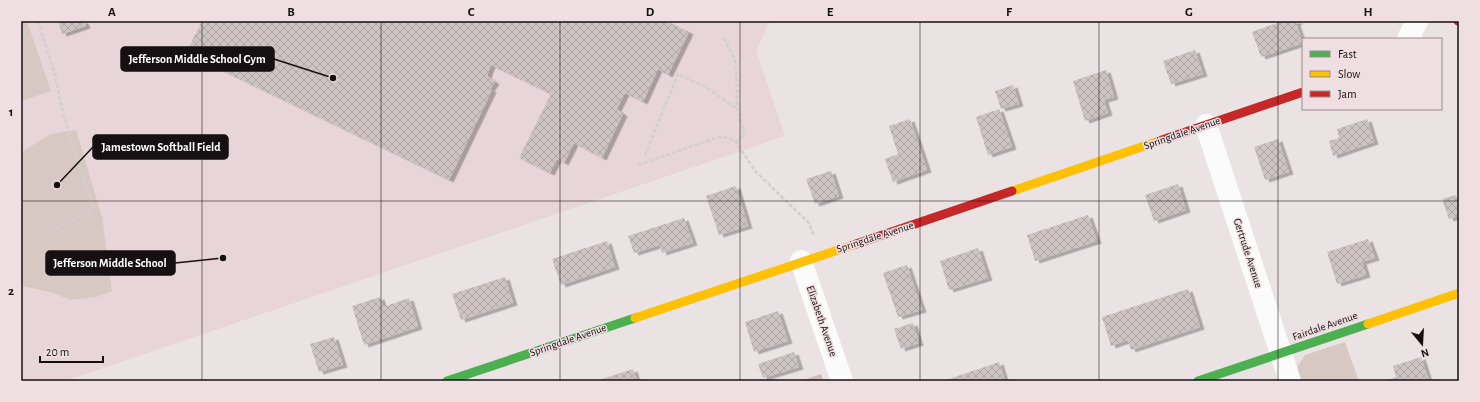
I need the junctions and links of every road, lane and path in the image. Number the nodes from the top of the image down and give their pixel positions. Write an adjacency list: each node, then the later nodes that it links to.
1 (38, 21): 11 (path)
2 (1417, 21): 4 (street)
3 (724, 38): 6 (path)
4 (1408, 38)
5 (1302, 92): 7 (street, Springdale Avenue)
6 (737, 107): 8 (path); 9 (path)
7 (1206, 125): 12 (street, Springdale Avenue); 14 (street, Gertrude Avenue)
8 (736, 142): 10 (path); 12 (path)
9 (645, 155)
10 (638, 165)
11 (46, 233)
12 (811, 258): 15 (street, Springdale Avenue); 16 (street, Elizabeth Avenue)
13 (1459, 293): 14 (street, Fairdale Avenue)
14 (1280, 353): 17 (street, Fairdale Avenue); 18 (street, Gertrude Avenue)
15 (447, 381)
16 (842, 381)
17 (1198, 381)
18 (1290, 381)

